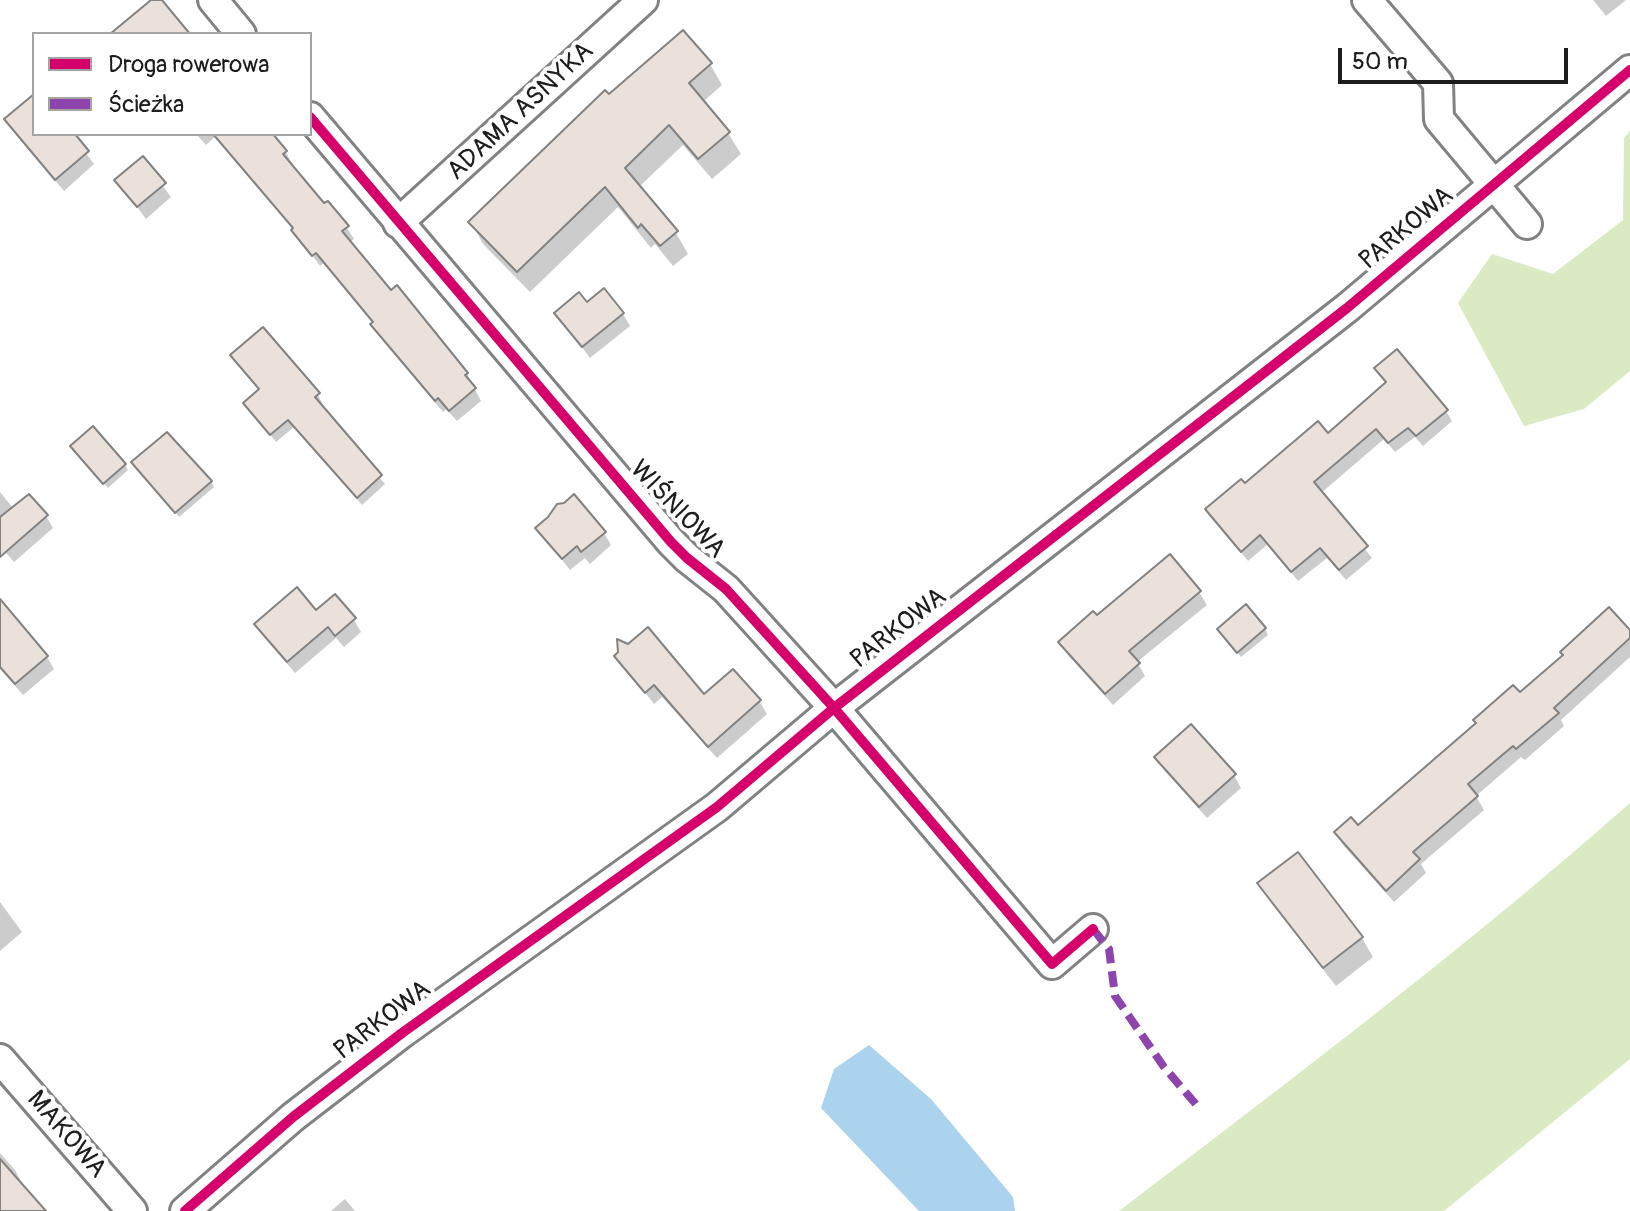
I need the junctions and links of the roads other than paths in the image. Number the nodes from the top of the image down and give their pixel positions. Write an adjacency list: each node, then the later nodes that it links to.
1 (213, 0): 4 (street)
2 (643, 0): 8 (street, ADAMA ASNYKA)
3 (1367, 0): 7 (street)
4 (239, 32)
5 (1630, 70): 7 (street, PARKOWA)
6 (312, 119): 8 (street, WIŚNIOWA)
7 (1494, 185): 9 (street); 10 (street, PARKOWA)
8 (398, 223): 10 (street, WIŚNIOWA)
9 (1527, 224)
10 (834, 708): 11 (street, WIŚNIOWA); 14 (street, PARKOWA)
11 (1093, 929)
12 (0, 1059): 13 (street, MAKOWA)
13 (132, 1211)
14 (185, 1211)

